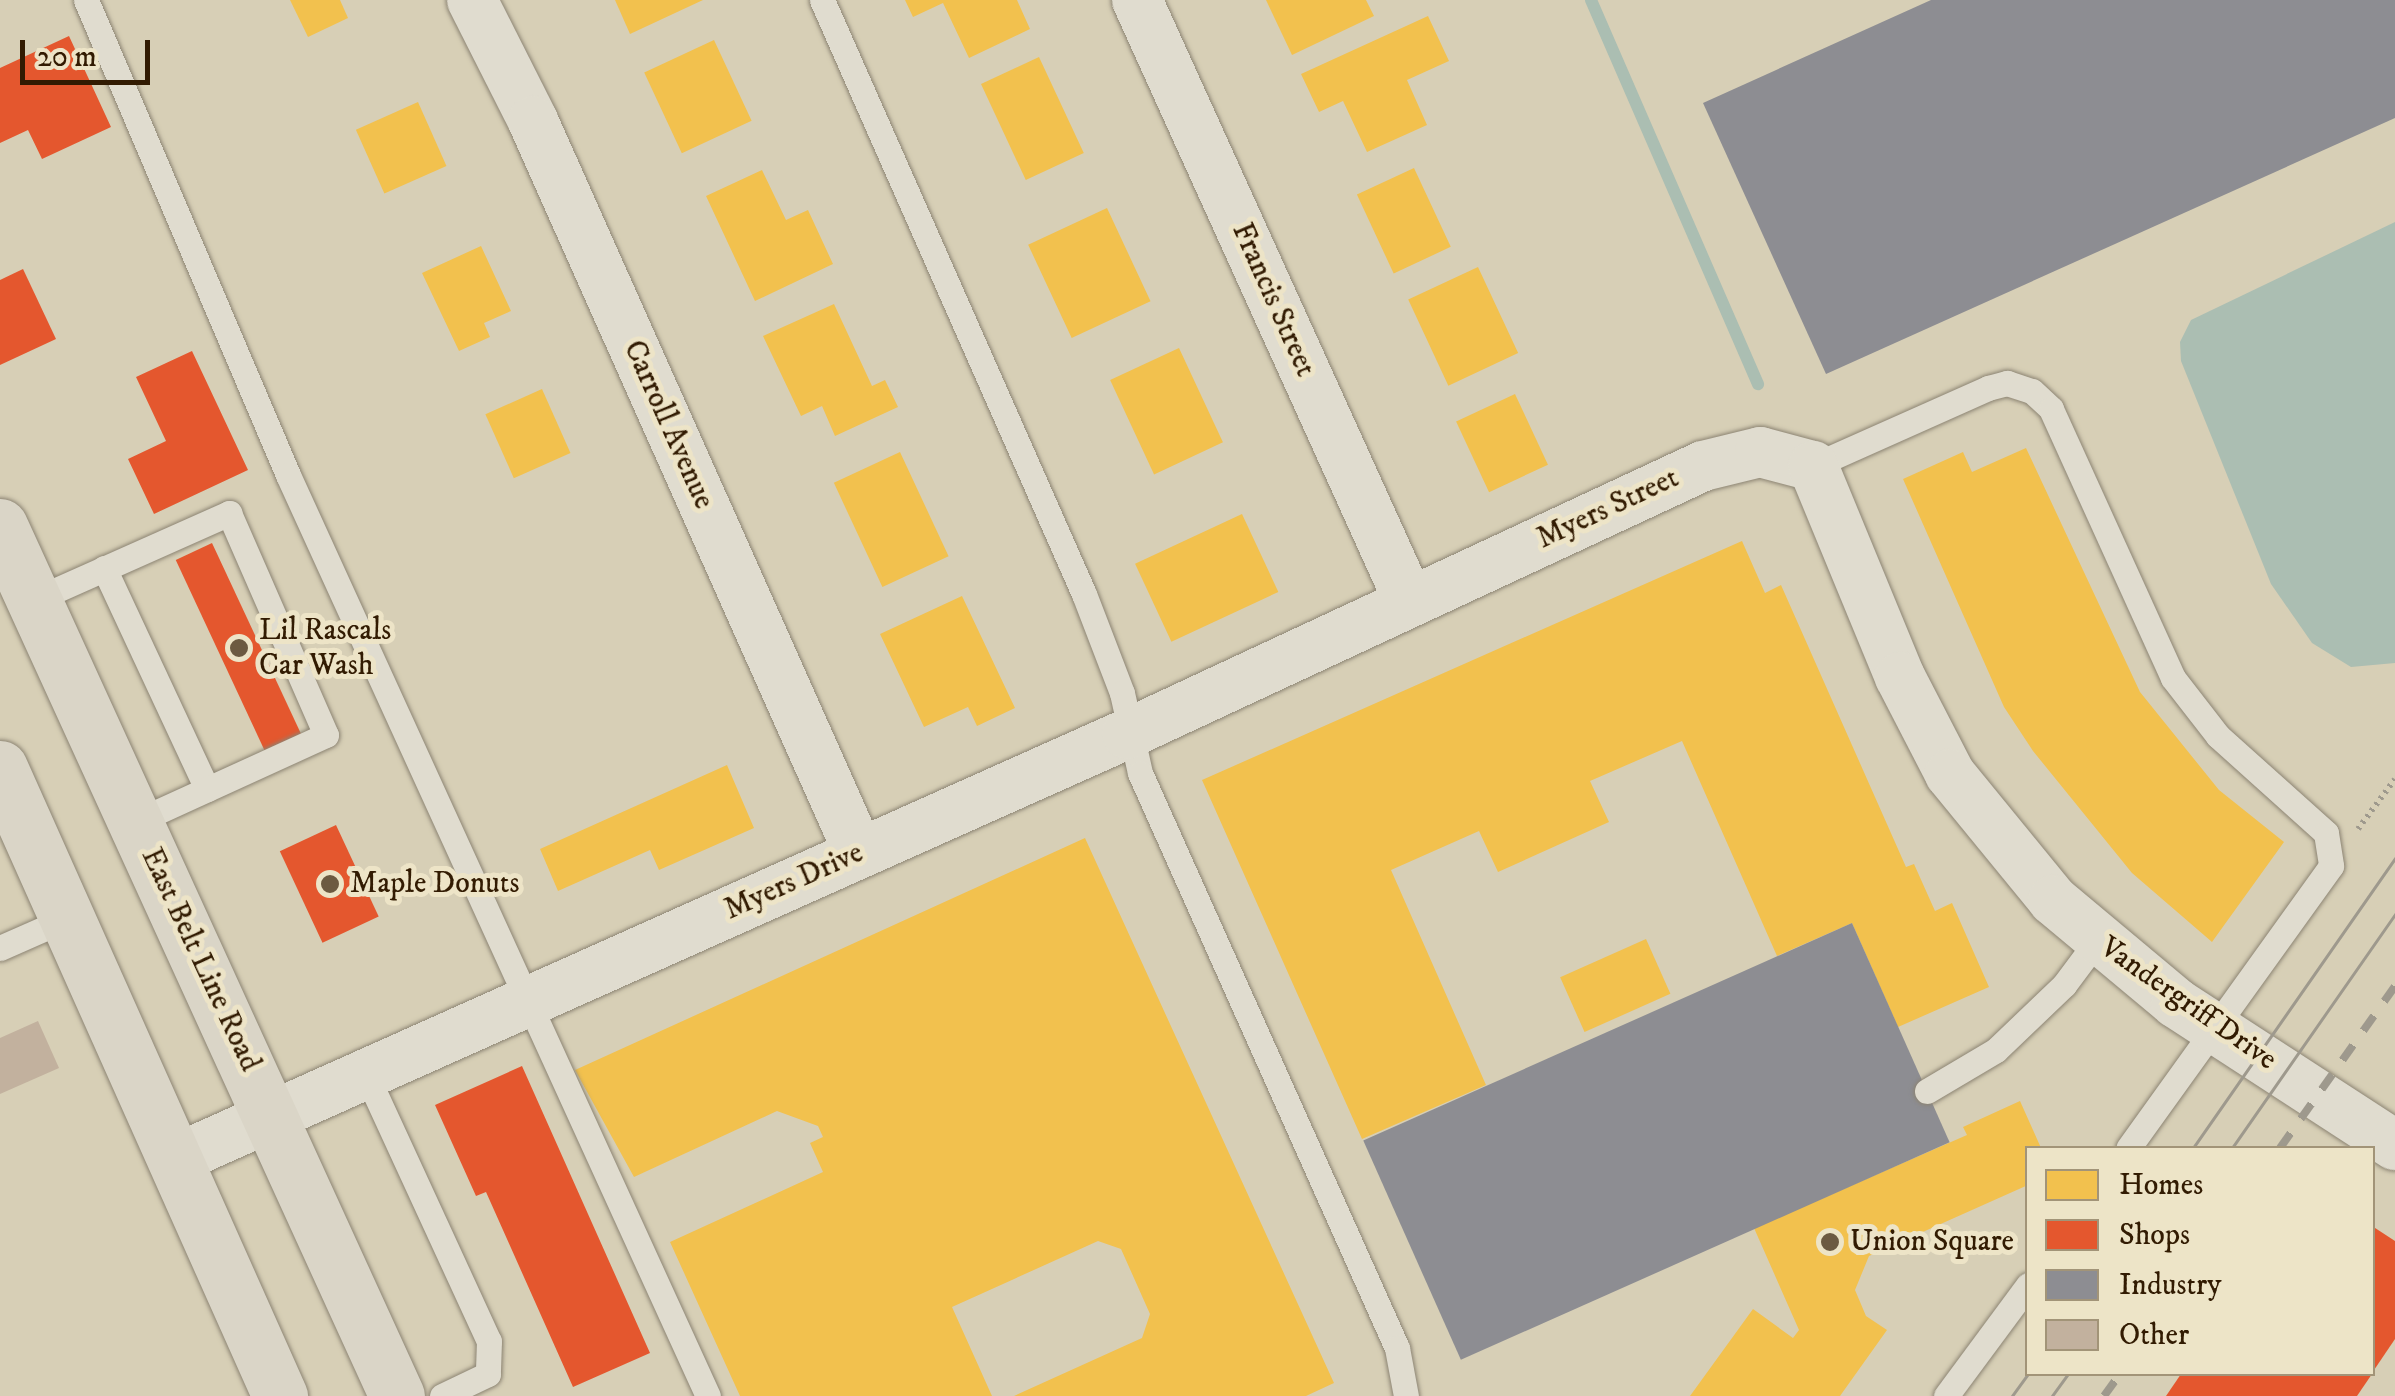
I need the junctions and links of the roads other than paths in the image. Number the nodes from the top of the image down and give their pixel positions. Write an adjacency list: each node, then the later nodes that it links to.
1 (86, 0): 18 (lane)
2 (472, 0): 14 (street, Carroll Avenue)
3 (822, 0): 10 (lane)
4 (1138, 0): 9 (street, Francis Street)
5 (1813, 466): 9 (street, Myers Street); 16 (street, Vandergriff Drive); 19 (lane)
6 (0, 526): 8 (main road, East Belt Line Road)
7 (104, 568): 8 (lane); 11 (lane); 11 (lane)
8 (34, 600): 13 (main road, East Belt Line Road)
9 (1410, 600): 10 (street, Myers Drive)
10 (1127, 734): 14 (street, Myers Drive); 31 (lane)
11 (207, 790): 13 (lane)
12 (7, 801): 15 (main road)
13 (135, 822): 22 (main road, East Belt Line Road)
14 (859, 853): 18 (street, Myers Drive)
15 (68, 918): 17 (lane); 25 (main road)
16 (2096, 942): 19 (street, Vandergriff Drive); 21 (lane)
17 (0, 948)
18 (528, 1002): 20 (street, Myers Drive); 30 (lane)
19 (2218, 1026): 23 (street, Vandergriff Drive); 24 (lane)
20 (366, 1074): 22 (street, Myers Drive); 29 (lane)
21 (1926, 1091)
22 (273, 1116): 25 (street, Myers Drive); 28 (main road, East Belt Line Road)
23 (2395, 1145)
24 (2129, 1146)
25 (176, 1159): 27 (main road)
26 (2025, 1289): 32 (lane)
27 (280, 1396)
28 (398, 1396)
29 (442, 1396)
30 (708, 1396)
31 (1406, 1396)
32 (1946, 1396)

